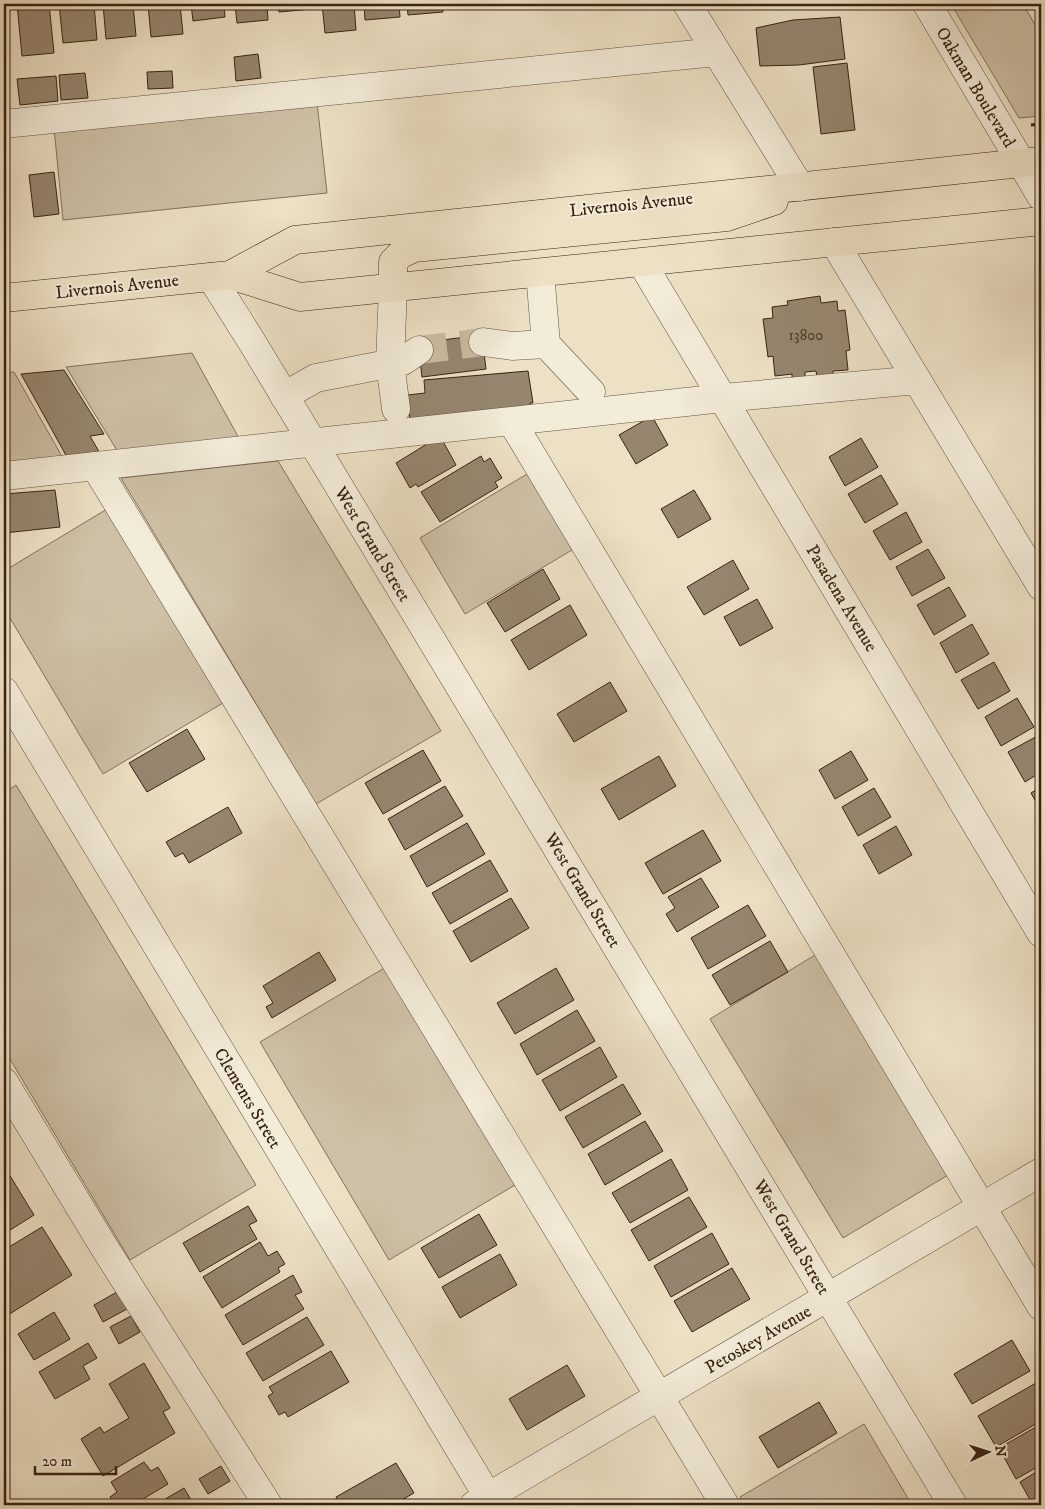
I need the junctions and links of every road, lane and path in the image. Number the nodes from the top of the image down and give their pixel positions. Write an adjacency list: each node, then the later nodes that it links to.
1 (687, 4): 3 (street)
2 (927, 4): 5 (street, Oakman Boulevard)
3 (716, 52): 4 (street); 6 (street)
4 (4, 124)
5 (1031, 162): 6 (main road, Livernois Avenue); 7 (street, Oakman Boulevard)
6 (811, 185): 12 (main road, Livernois Avenue); 13 (main road)
7 (1041, 196)
8 (1041, 221): 9 (main road, Livernois Avenue)
9 (834, 242): 10 (main road, Livernois Avenue); 18 (street)
10 (642, 263): 11 (main road, Livernois Avenue); 21 (street, Pasadena Avenue)
11 (540, 273): 13 (main road, Livernois Avenue); 15 (street)
12 (220, 276): 13 (main road, Livernois Avenue); 14 (main road, Livernois Avenue); 20 (street, West Grand Street)
13 (393, 288): 17 (street)
14 (4, 298)
15 (546, 344): 16 (street); 19 (street)
16 (484, 350)
17 (408, 359): 20 (street); 22 (street)
18 (917, 380): 21 (street); 27 (street)
19 (591, 392)
20 (284, 396): 24 (street, West Grand Street)
21 (723, 398): 23 (street); 29 (street, Pasadena Avenue)
22 (396, 409)
23 (512, 422): 24 (street); 32 (street)
24 (313, 443): 25 (street); 33 (street, West Grand Street)
25 (95, 466): 26 (street); 35 (street)
26 (4, 476)
27 (1041, 586)
28 (4, 691): 36 (street, Clements Street)
29 (1041, 933)
30 (4, 1082): 37 (street)
31 (1041, 1172): 32 (street, Petoskey Avenue)
32 (982, 1207): 33 (street, Petoskey Avenue); 34 (street)
33 (829, 1298): 35 (street, Petoskey Avenue); 39 (street, West Grand Street)
34 (1041, 1306)
35 (660, 1396): 36 (street, Petoskey Avenue); 38 (street)
36 (485, 1503)
37 (268, 1505)
38 (725, 1505)
39 (953, 1505)

